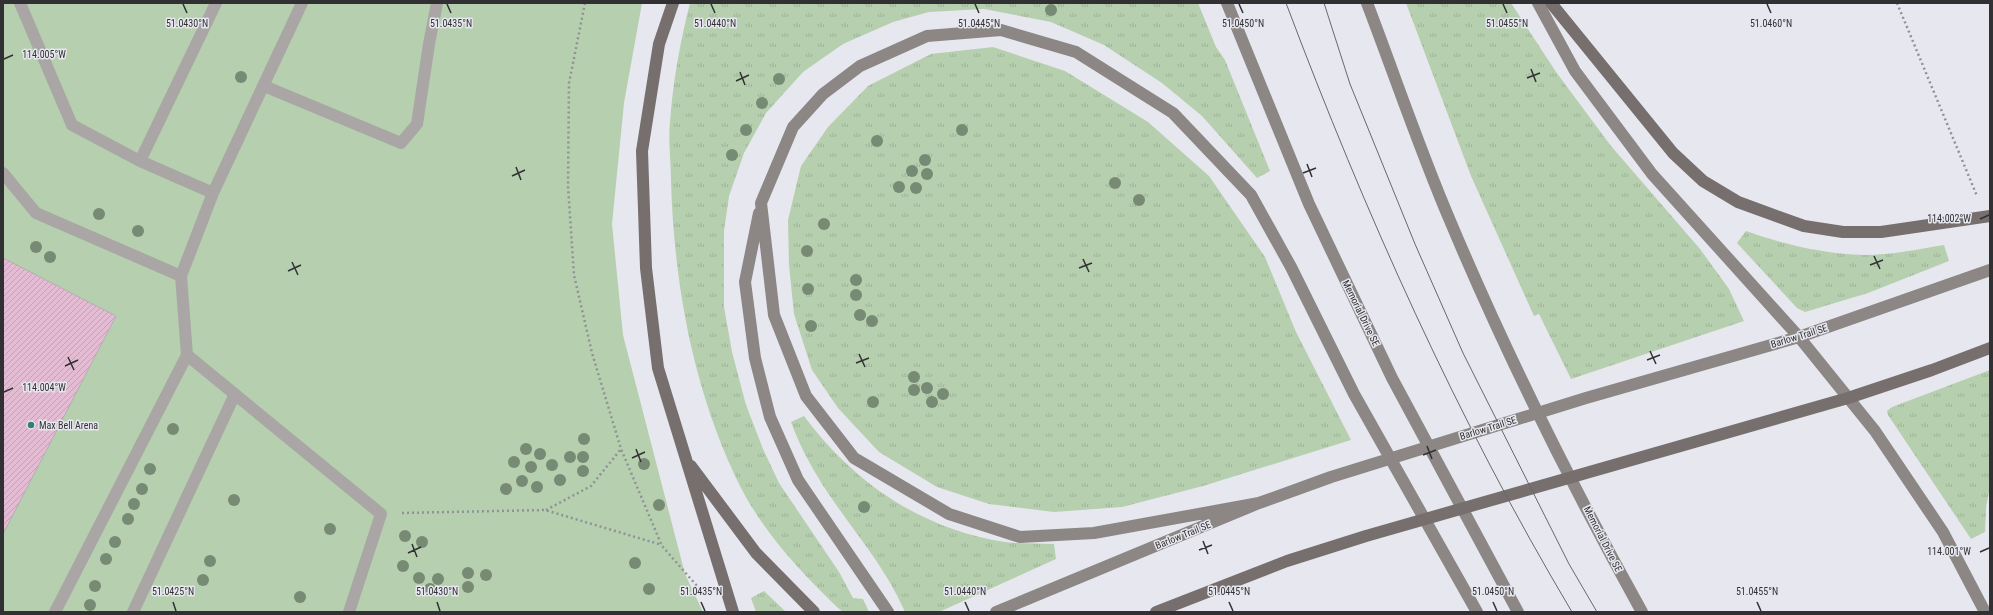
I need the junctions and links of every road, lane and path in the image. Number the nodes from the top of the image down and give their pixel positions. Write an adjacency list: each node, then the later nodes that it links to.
1 (20, 3): 13 (lane)
2 (216, 3): 13 (lane)
3 (302, 3): 12 (lane)
4 (437, 3): 12 (lane)
5 (585, 3): 25 (path)
6 (673, 3): 26 (main road)
7 (1228, 3): 41 (main road, Memorial Drive SE)
8 (1367, 3): 42 (main road, Memorial Drive SE)
9 (1538, 3): 20 (main road)
10 (1550, 3): 17 (main road)
11 (1897, 3): 17 (path)
12 (264, 86): 15 (lane)
13 (140, 161): 15 (lane)
14 (3, 173): 19 (lane)
15 (214, 193): 19 (lane)
16 (761, 203): 27 (main road); 37 (main road); 40 (main road)
17 (1988, 217)
18 (1990, 270): 20 (main road, Barlow Trail SE)
19 (181, 276): 22 (lane)
20 (1799, 337): 24 (main road); 27 (main road, Barlow Trail SE)
21 (1990, 348): 24 (main road)
22 (187, 355): 23 (lane); 32 (lane)
23 (235, 394): 29 (lane); 33 (lane)
24 (1848, 398): 39 (main road); 43 (main road)
25 (621, 449): 28 (path); 30 (path)
26 (686, 458): 35 (main road); 36 (main road)
27 (1259, 504): 38 (main road, Barlow Trail SE)
28 (545, 510): 29 (path); 30 (path)
29 (381, 514): 34 (lane)
30 (662, 546): 31 (path)
31 (708, 600)
32 (55, 612)
33 (133, 612)
34 (349, 612)
35 (733, 612)
36 (814, 612)
37 (888, 612)
38 (996, 612)
39 (1156, 612)
40 (1478, 612)
41 (1518, 612)
42 (1642, 612)
43 (1985, 612)

